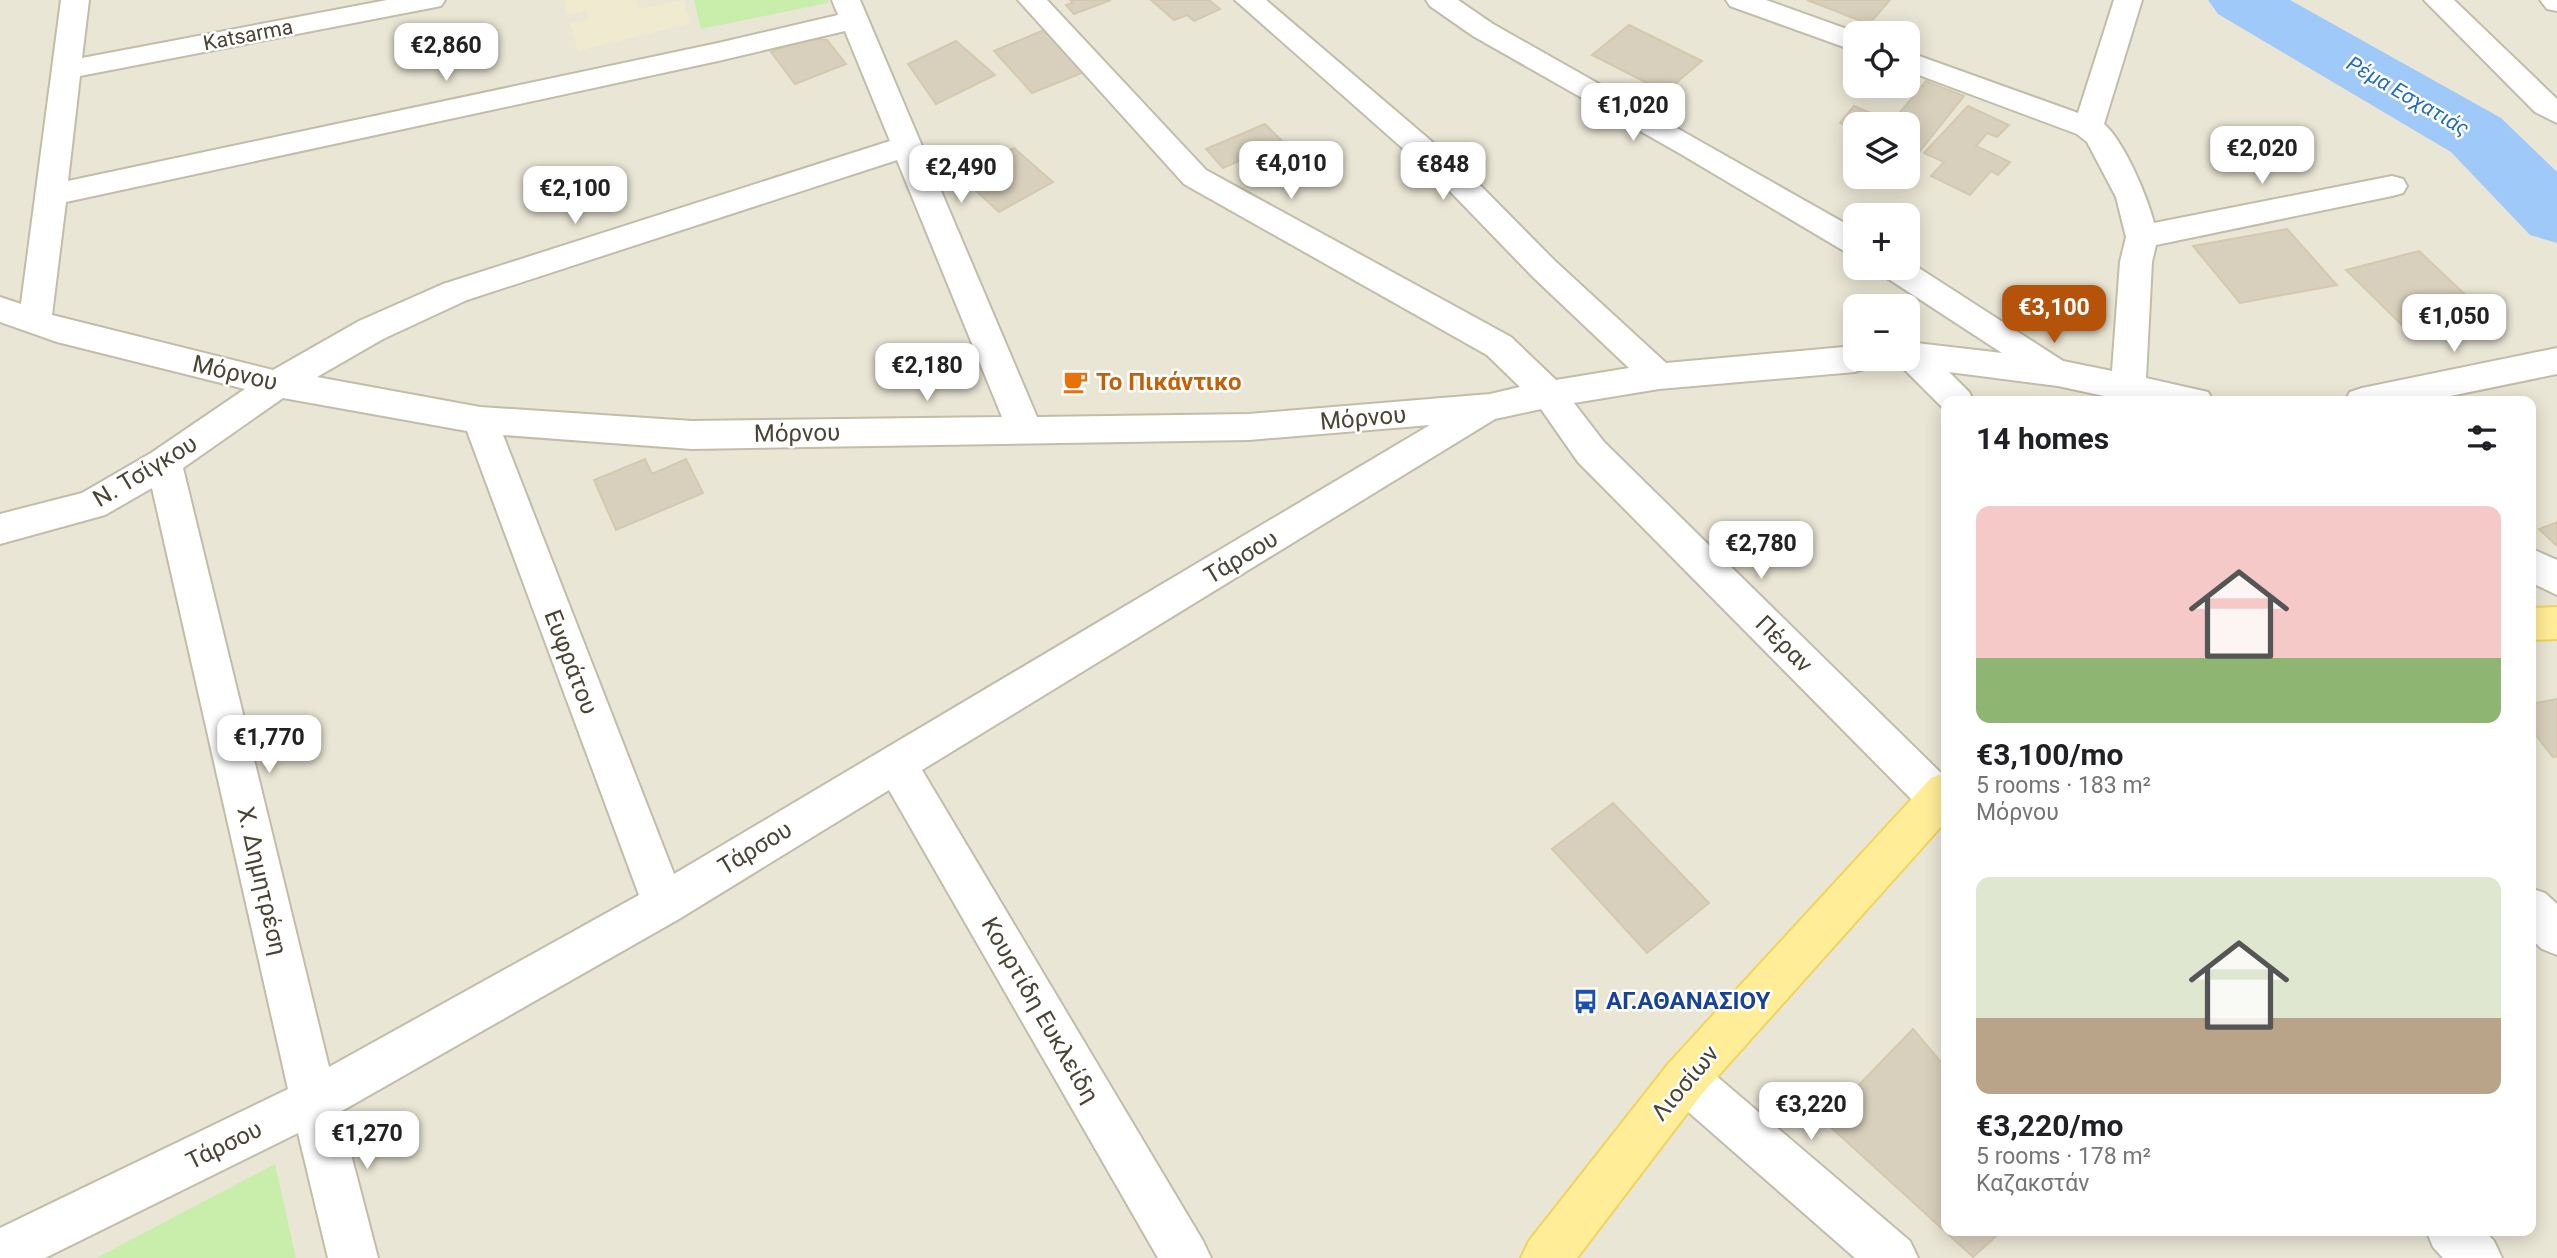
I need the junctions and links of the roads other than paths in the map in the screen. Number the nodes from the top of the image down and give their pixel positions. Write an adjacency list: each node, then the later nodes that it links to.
1 (75, 0): 12 (street)
2 (431, 0): 12 (street, Katsarma)
3 (1032, 0): 31 (street, Πέραν)
4 (1249, 0): 28 (street)
5 (1440, 0): 18 (street)
6 (1740, 0): 10 (street)
7 (2127, 0): 14 (street)
8 (2438, 0): 13 (street)
9 (850, 10): 15 (street); 17 (street)
10 (1843, 38)
11 (1920, 65): 14 (street)
12 (66, 70): 17 (street)
13 (2557, 113)
14 (2088, 127): 19 (street)
15 (907, 146): 29 (street, Ν. Τσίγκου); 37 (street)
16 (2392, 186): 19 (street)
17 (50, 195): 22 (street)
18 (1843, 236)
19 (2142, 237): 30 (street)
20 (1914, 280): 27 (street)
21 (0, 309): 22 (street, Μόρνου)
22 (35, 323): 29 (street, Μόρνου)
23 (1920, 355): 27 (street)
24 (1843, 360): 28 (street, Μόρνου)
25 (2557, 361): 34 (street)
26 (1920, 365): 32 (street)
27 (2058, 373): 30 (street)
28 (1659, 376): 31 (street, Μόρνου)
29 (277, 384): 36 (street, Μόρνου); 38 (street, Ν. Τσίγκου)
30 (2128, 388): 33 (street)
31 (1549, 394): 35 (street, Μόρνου); 45 (street, Πέραν)
32 (1951, 396)
33 (2170, 396)
34 (2386, 396)
35 (1490, 407): 37 (street, Μόρνου); 44 (street, Τάρσου)
36 (480, 420): 37 (street, Μόρνου); 47 (street, Ευφράτου)
37 (1026, 430)
38 (164, 463): 39 (street, Ν. Τσίγκου); 51 (street, Χ. Δημητρέση)
39 (0, 529)
40 (2536, 566): 41 (street)
41 (2557, 579)
42 (2557, 623): 43 (main road)
43 (2536, 624)
44 (895, 763): 47 (street, Τάρσου); 55 (street, Κουρτίδη Ευκλείδη)
45 (1941, 794)
46 (1941, 796): 50 (main road, Λιοσίων)
47 (664, 904): 51 (street, Τάρσου)
48 (2536, 914): 49 (street)
49 (2557, 934)
50 (1685, 1079): 56 (main road, Λιοσίων); 57 (street)
51 (314, 1101): 53 (street, Τάρσου); 54 (street, Χ. Δημητρέση)
52 (2457, 1236): 58 (street)
53 (0, 1254)
54 (353, 1258)
55 (1185, 1258)
56 (1546, 1258)
57 (1893, 1258)
58 (2477, 1258)

